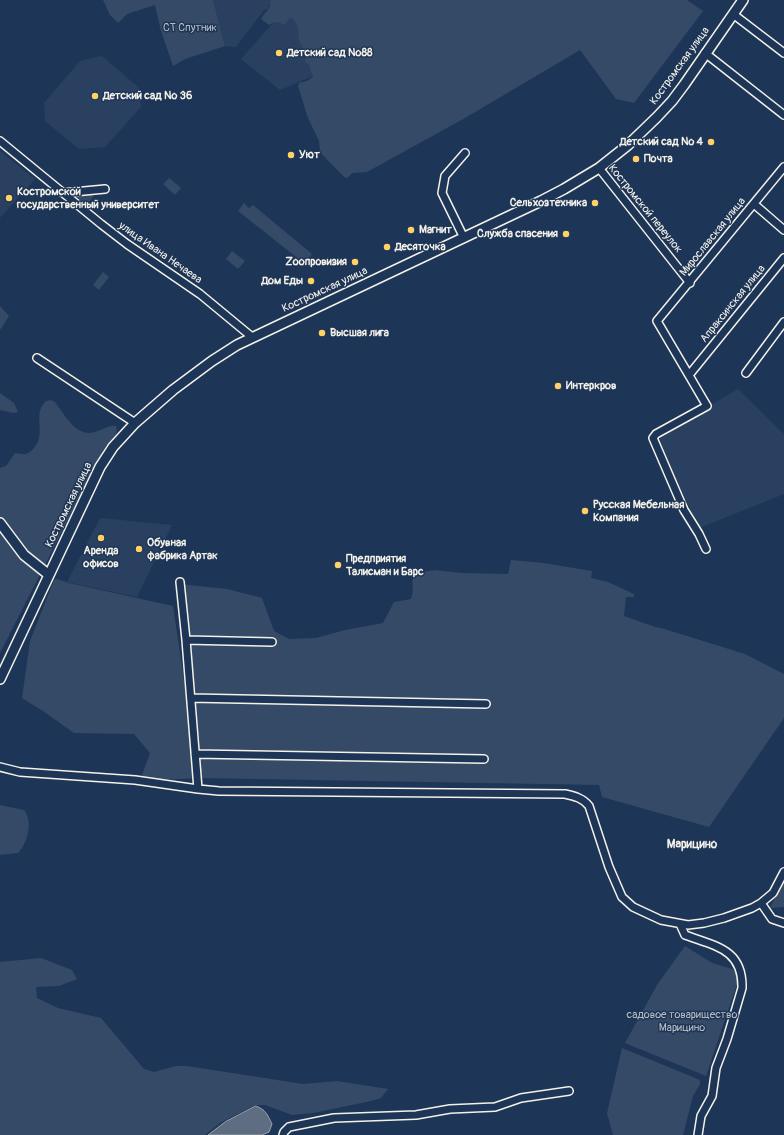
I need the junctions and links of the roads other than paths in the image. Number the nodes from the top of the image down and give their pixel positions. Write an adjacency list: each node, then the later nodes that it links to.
1 (743, 0): 2 (main road, Костромская улица)
2 (733, 14): 3 (street); 4 (main road, Костромская улица)
3 (784, 53)
4 (705, 54): 5 (street); 9 (main road, Костромская улица)
5 (784, 115)
6 (0, 141): 11 (street, улица Ивана Нечаева)
7 (466, 153): 14 (street)
8 (784, 167): 12 (street, Мирославская улица)
9 (599, 168): 14 (main road, Костромская улица); 16 (street, Костромской переулок)
10 (105, 189): 11 (street)
11 (63, 193): 18 (street, улица Ивана Нечаева)
12 (754, 204): 13 (street); 16 (street, Мирославская улица)
13 (784, 230)
14 (464, 238): 18 (main road, Костромская улица)
15 (784, 258): 21 (street, Апраксинская улица)
16 (690, 283): 21 (street, Мирославская улица)
17 (784, 322): 20 (street)
18 (252, 337): 22 (main road, Костромская улица)
19 (37, 358): 22 (street)
20 (746, 372)
21 (689, 375): 24 (street)
22 (135, 423): 25 (main road, Костромская улица)
23 (0, 523): 25 (main road)
24 (706, 549)
25 (49, 575): 29 (main road, Костромская улица)
26 (180, 582): 27 (street)
27 (186, 640): 28 (street); 30 (street)
28 (272, 642)
29 (0, 679)
30 (191, 698): 31 (street); 32 (street)
31 (486, 704)
32 (196, 754): 33 (street); 35 (street)
33 (484, 759)
34 (0, 767): 35 (street)
35 (198, 789): 39 (street)
36 (784, 872): 37 (street)
37 (761, 903): 38 (street); 39 (street)
38 (784, 923)
39 (680, 924): 42 (street)
40 (568, 1091): 41 (street)
41 (283, 1135)
42 (698, 1135)

